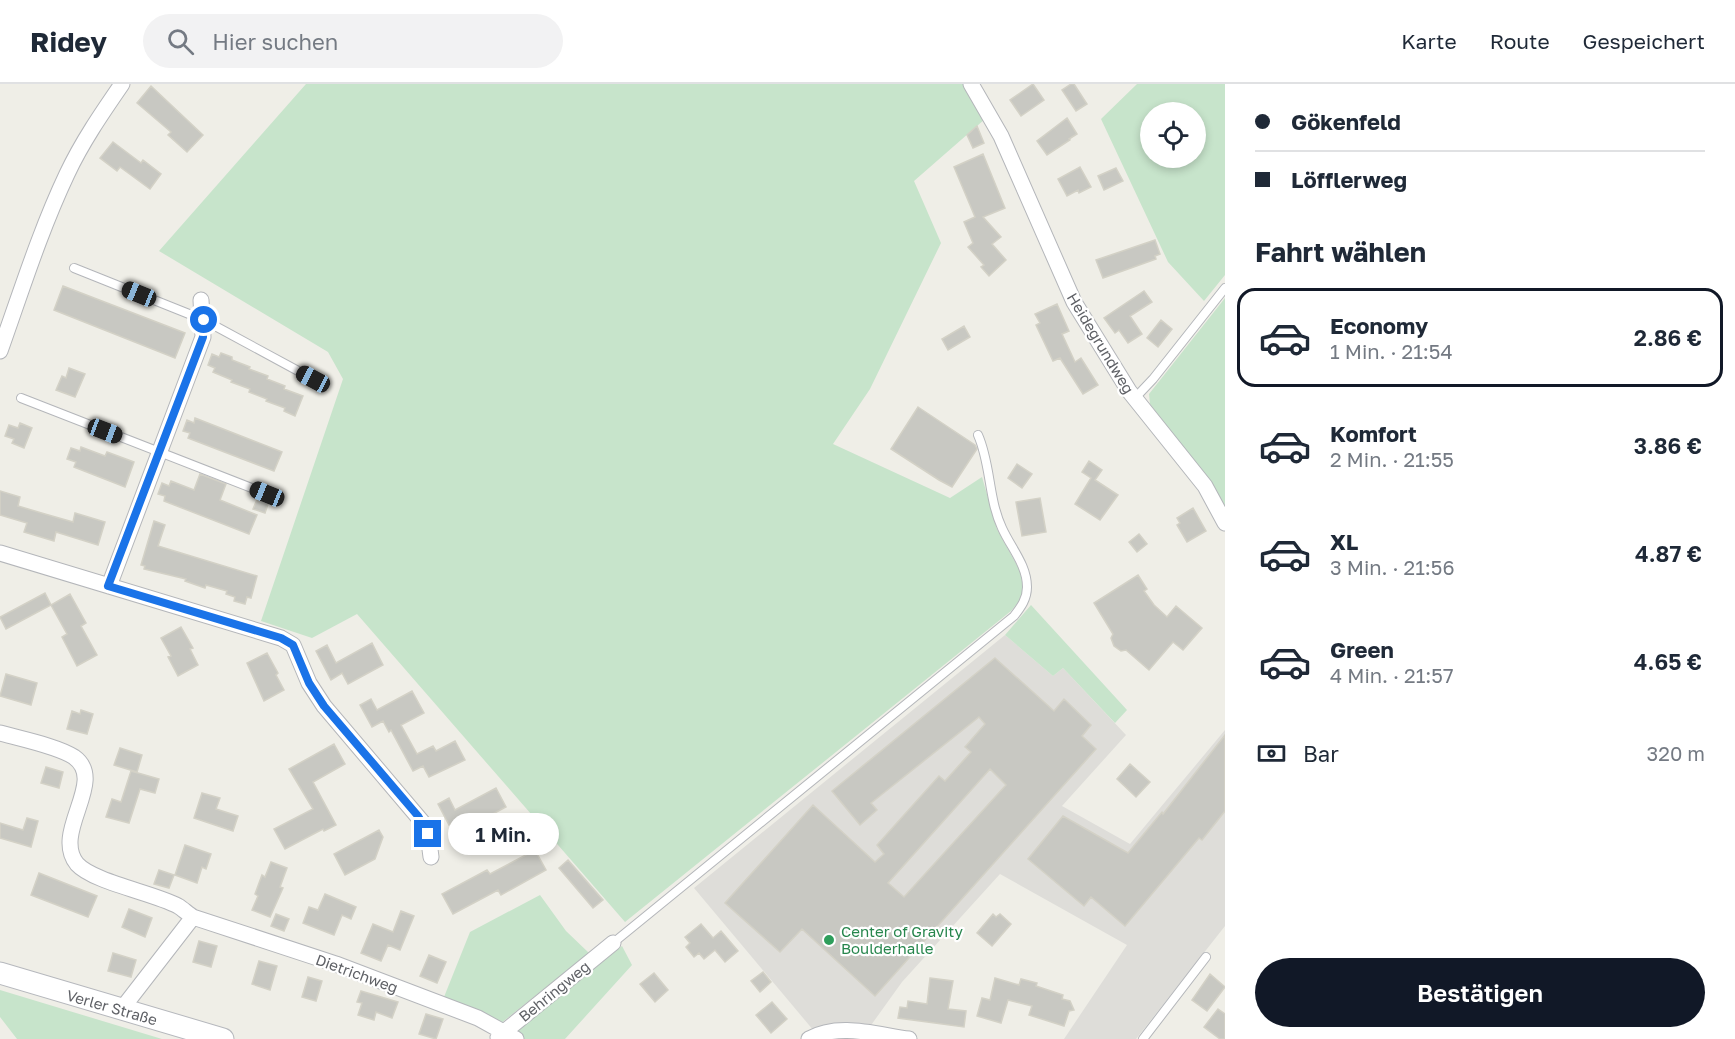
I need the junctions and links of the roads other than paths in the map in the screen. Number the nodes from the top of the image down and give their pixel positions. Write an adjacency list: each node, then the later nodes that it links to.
1 (122, 84): 7 (street)
2 (971, 84): 10 (street, Heidegrundweg)
3 (74, 268): 6 (lane)
4 (1225, 288): 10 (lane)
5 (201, 300): 6 (street)
6 (204, 320): 8 (lane); 12 (street)
7 (0, 351)
8 (313, 379)
9 (21, 398): 12 (lane)
10 (1135, 398): 14 (street, Heidegrundweg)
11 (978, 435): 20 (lane)
12 (159, 452): 13 (lane); 16 (street)
13 (267, 494)
14 (1225, 523)
15 (0, 553): 16 (street)
16 (108, 586): 18 (street)
17 (0, 733): 19 (street, Dietrichweg)
18 (431, 857)
19 (193, 917): 23 (street); 24 (street, Dietrichweg)
20 (613, 943): 24 (street, Behringweg)
21 (1206, 957): 28 (lane)
22 (0, 973): 23 (main road, Verler Straße)
23 (121, 1010): 25 (main road, Verler Straße)
24 (506, 1037)
25 (221, 1039)
26 (809, 1039): 27 (street)
27 (909, 1039)
28 (1143, 1039)

